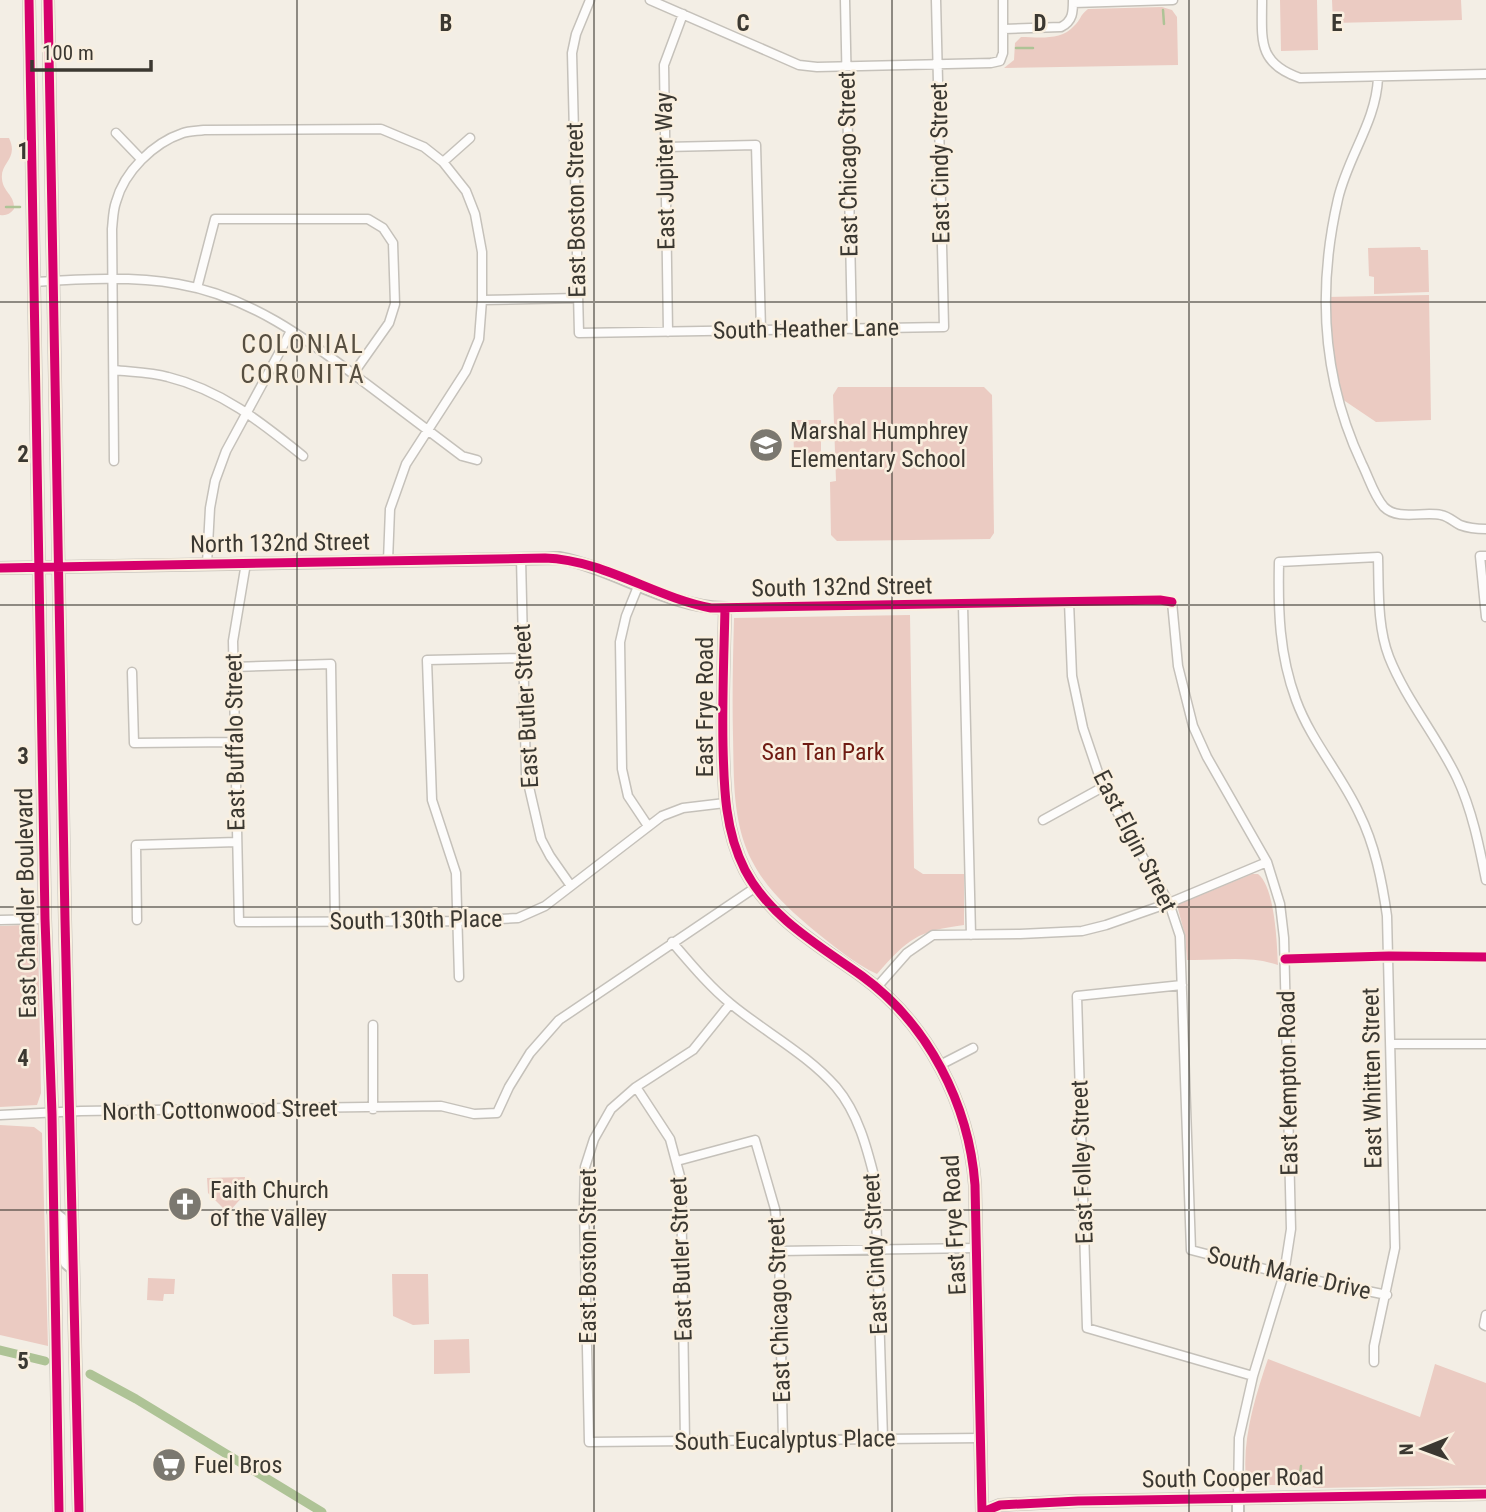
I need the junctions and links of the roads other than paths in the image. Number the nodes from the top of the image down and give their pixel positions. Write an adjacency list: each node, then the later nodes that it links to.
1 (29, 0): 24 (main road, East Chandler Boulevard)
2 (47, 0): 23 (main road, East Chandler Boulevard)
3 (590, 0): 26 (street, East Boston Street)
4 (650, 0): 11 (street)
5 (845, 0): 14 (street, East Chicago Street)
6 (936, 0): 13 (street, East Cindy Street)
7 (1003, 0): 12 (street)
8 (1173, 0): 10 (street)
9 (1262, 0): 16 (street)
10 (1073, 1): 12 (street)
11 (683, 14): 14 (street); 19 (street, East Jupiter Way)
12 (1004, 29): 13 (street)
13 (937, 65): 14 (street); 28 (street, East Cindy Street)
14 (846, 67): 29 (street, East Chicago Street)
15 (1486, 74): 16 (street)
16 (1378, 78): 40 (street)
17 (116, 133): 20 (street)
18 (470, 138): 21 (street)
19 (665, 148): 30 (street); 32 (street, East Jupiter Way)
20 (141, 159): 21 (street); 22 (street)
21 (443, 162): 27 (street)
22 (112, 280): 23 (street); 25 (street); 33 (street)
23 (54, 281): 24 (street); 46 (main road, East Chandler Boulevard)
24 (34, 282): 48 (main road, East Chandler Boulevard)
25 (197, 288): 31 (street); 34 (street)
26 (578, 298): 27 (street); 32 (street, East Boston Street)
27 (482, 300): 36 (street)
28 (944, 327): 29 (street, South Heather Lane)
29 (852, 329): 30 (street, South Heather Lane)
30 (761, 330): 32 (street, South Heather Lane)
31 (291, 331): 34 (street); 35 (street)
32 (668, 332)
33 (114, 370): 35 (street); 39 (street)
34 (353, 374): 36 (street)
35 (248, 412): 37 (street); 45 (street)
36 (426, 429): 38 (street); 43 (street)
37 (303, 456)
38 (477, 460)
39 (114, 461)
40 (1486, 529)
41 (1483, 556): 54 (street)
42 (522, 558): 43 (main road, North 132nd Street); 49 (main road, South 132nd Street); 55 (street, East Butler Street)
43 (388, 561): 44 (main road, North 132nd Street)
44 (246, 563): 45 (main road, North 132nd Street); 56 (street, East Buffalo Street)
45 (207, 564): 46 (main road, North 132nd Street)
46 (58, 567): 48 (main road, North 132nd Street); 92 (main road, East Chandler Boulevard)
47 (0, 568): 48 (main road, North 132nd Street)
48 (39, 568): 69 (main road, East Chandler Boulevard)
49 (639, 584): 53 (main road, South 132nd Street); 62 (street)
50 (1172, 602): 51 (street, South 132nd Street); 64 (street, East Kempton Road)
51 (1069, 603): 52 (street, South 132nd Street); 59 (street, East Elgin Street)
52 (963, 605): 53 (street, South 132nd Street); 75 (street)
53 (725, 608): 60 (main road, East Frye Road)
54 (1486, 617)
55 (523, 658): 66 (street, East Butler Street); 73 (street)
56 (233, 667): 58 (street, East Buffalo Street); 72 (street)
57 (132, 672): 58 (street)
58 (234, 742): 63 (street, East Buffalo Street)
59 (1103, 787): 61 (street); 68 (street, East Elgin Street)
60 (725, 803): 62 (street, South 130th Place); 67 (main road, East Frye Road)
61 (1042, 820)
62 (648, 826): 66 (street, South 130th Place)
63 (237, 842): 71 (street); 74 (street, East Buffalo Street)
64 (1267, 862): 68 (street); 79 (street, East Kempton Road)
65 (1486, 880): 77 (street, East Whitten Street)
66 (571, 886): 73 (street, South 130th Place)
67 (757, 887): 76 (street); 82 (main road, East Frye Road)
68 (1169, 902): 75 (street); 81 (street, East Elgin Street)
69 (45, 919): 70 (street); 91 (main road, East Chandler Boulevard)
70 (0, 920)
71 (137, 920)
72 (335, 921): 73 (street, South 130th Place); 74 (street, South 130th Place)
73 (459, 921): 80 (street)
74 (239, 922)
75 (971, 935): 82 (street)
76 (673, 942): 83 (street, East Cindy Street); 90 (street, North Cottonwood Street)
77 (1389, 956): 78 (street); 79 (street); 85 (street, East Whitten Street)
78 (1486, 957)
79 (1285, 959): 101 (street, East Kempton Road)
80 (460, 977)
81 (1182, 985): 98 (street, East Elgin Street); 106 (street, East Folley Street)
82 (877, 987): 88 (main road, East Frye Road)
83 (730, 1004): 89 (street, East Boston Street); 97 (street, East Cindy Street)
84 (373, 1025): 90 (street)
85 (1391, 1044): 86 (street); 102 (street, East Whitten Street)
86 (1486, 1044)
87 (973, 1048): 88 (street)
88 (940, 1065): 96 (main road, East Frye Road)
89 (636, 1087): 94 (street, East Butler Street); 111 (street, East Boston Street)
90 (373, 1109): 92 (street, North Cottonwood Street)
91 (52, 1114): 92 (street, North Cottonwood Street); 93 (street, North Cottonwood Street); 95 (main road, East Chandler Boulevard)
92 (69, 1114): 100 (main road, East Chandler Boulevard)
93 (0, 1115)
94 (677, 1161): 99 (street, East Chicago Street); 109 (street, East Butler Street)
95 (53, 1212): 100 (main road); 115 (main road, East Chandler Boulevard)
96 (977, 1248): 97 (street); 107 (main road, East Frye Road)
97 (877, 1249): 99 (street); 108 (street, East Cindy Street)
98 (1191, 1250): 101 (street, South Marie Drive)
99 (779, 1251): 110 (street, East Chicago Street)
100 (73, 1269): 116 (main road, East Chandler Boulevard)
101 (1284, 1274): 102 (street, South Marie Drive); 106 (street, East Kempton Road)
102 (1387, 1295): 105 (street, East Whitten Street)
103 (1486, 1315): 104 (street)
104 (1485, 1325)
105 (1374, 1362)
106 (1253, 1376): 113 (street, East Kempton Road)
107 (981, 1438): 108 (street, South Eucalyptus Place); 117 (main road, East Frye Road)
108 (883, 1439): 110 (street, South Eucalyptus Place)
109 (685, 1441): 110 (street, South Eucalyptus Place); 111 (street, South Eucalyptus Place)
110 (783, 1441)
111 (589, 1442)
112 (1486, 1494): 113 (main road, South Cooper Road)
113 (1238, 1497): 114 (main road, South Cooper Road); 118 (main road)
114 (1048, 1507): 117 (main road, South Cooper Road)
115 (60, 1512)
116 (79, 1512)
117 (982, 1512)
118 (1238, 1512)

